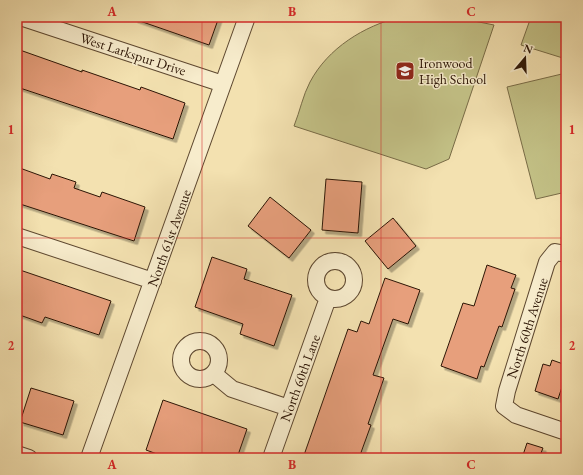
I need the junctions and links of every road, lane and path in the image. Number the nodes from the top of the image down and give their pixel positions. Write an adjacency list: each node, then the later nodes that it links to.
1 (20, 17): 3 (street, West Larkspur Drive)
2 (247, 17): 3 (street, North 61st Avenue)
3 (223, 84): 6 (street, North 61st Avenue)
4 (17, 236): 6 (street)
5 (561, 253): 10 (street, North 60th Avenue)
6 (153, 281): 13 (street, North 61st Avenue)
7 (328, 298): 9 (street, North 60th Lane)
8 (214, 374): 9 (street)
9 (288, 408): 14 (street, North 60th Lane)
10 (566, 432)
11 (17, 454): 12 (street)
12 (29, 458)
13 (89, 458)
14 (271, 458)

